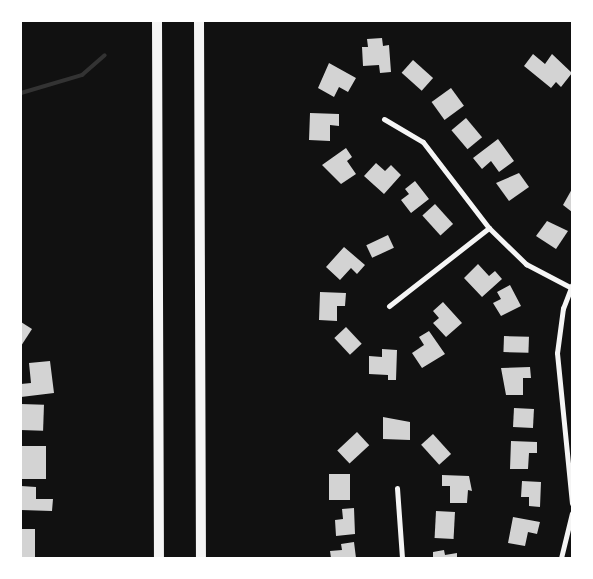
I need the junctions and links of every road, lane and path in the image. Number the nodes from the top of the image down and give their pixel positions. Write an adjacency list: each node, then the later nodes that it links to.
1 (157, 21): 10 (highway)
2 (199, 21): 11 (highway)
3 (384, 119): 4 (street)
4 (489, 228): 5 (street); 6 (street)
5 (571, 286): 8 (street)
6 (389, 306)
7 (397, 488): 12 (street)
8 (572, 503)
9 (572, 513): 13 (street)
10 (159, 558)
11 (201, 558)
12 (402, 558)
13 (561, 558)

